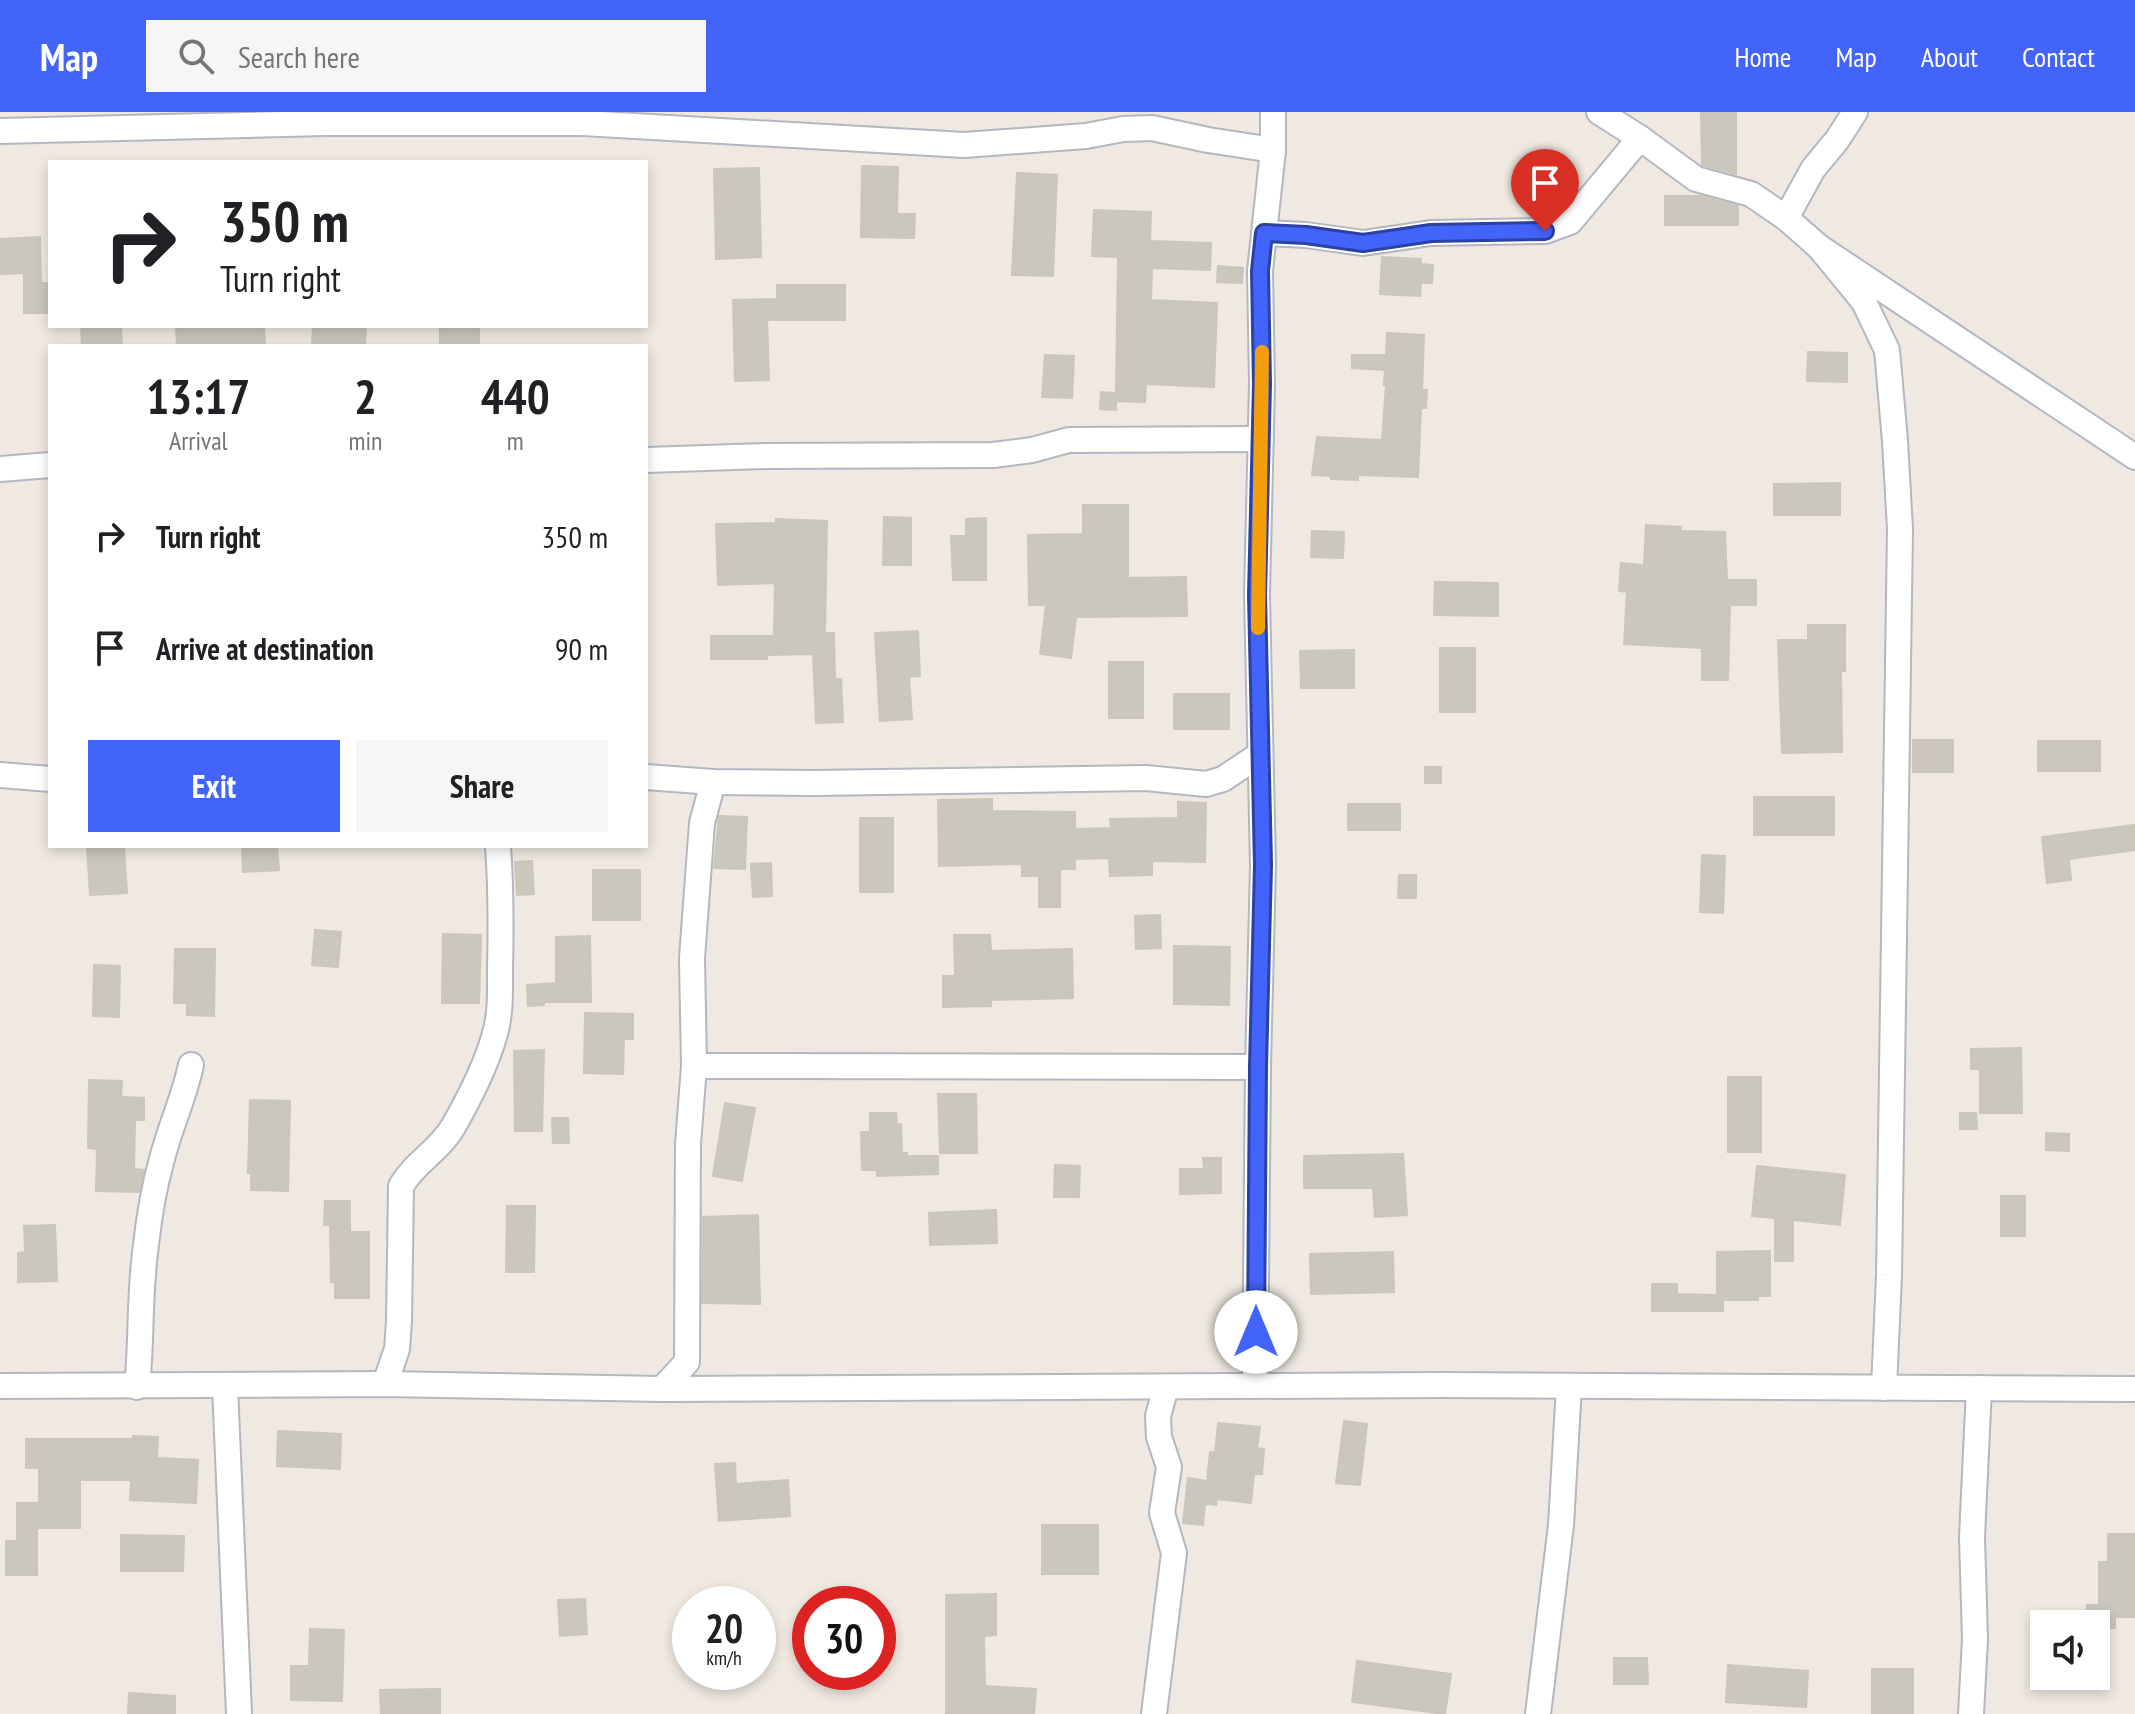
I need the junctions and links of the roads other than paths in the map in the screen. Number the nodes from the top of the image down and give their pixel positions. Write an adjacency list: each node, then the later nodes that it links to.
1 (1273, 112): 6 (street)
2 (1599, 112): 5 (street)
3 (1855, 112): 7 (street)
4 (0, 131): 6 (street)
5 (1640, 138): 7 (street); 8 (street)
6 (1273, 150): 8 (street)
7 (1786, 218): 9 (street)
8 (1264, 233): 10 (street)
9 (1819, 247): 11 (street); 31 (street)
10 (1261, 439): 12 (street); 15 (street)
11 (2135, 457)
12 (648, 460)
13 (48, 465): 14 (street)
14 (0, 469)
15 (1259, 755): 19 (street); 23 (street)
16 (0, 775): 18 (street)
17 (648, 777): 19 (street)
18 (48, 779)
19 (713, 782): 22 (street)
20 (498, 848): 24 (street)
21 (191, 1065): 29 (street)
22 (694, 1066): 23 (street); 33 (street)
23 (1258, 1067): 27 (street)
24 (385, 1384): 26 (street); 33 (street)
25 (0, 1386): 29 (street)
26 (225, 1386): 29 (street); 35 (street)
27 (1255, 1386): 28 (street); 30 (street)
28 (1569, 1386): 31 (street); 37 (street)
29 (137, 1387)
30 (1166, 1387): 33 (street); 36 (street)
31 (1884, 1388): 32 (street)
32 (1979, 1388): 34 (street); 38 (street)
33 (662, 1389)
34 (2135, 1389)
35 (239, 1714)
36 (1154, 1714)
37 (1538, 1714)
38 (1971, 1714)

